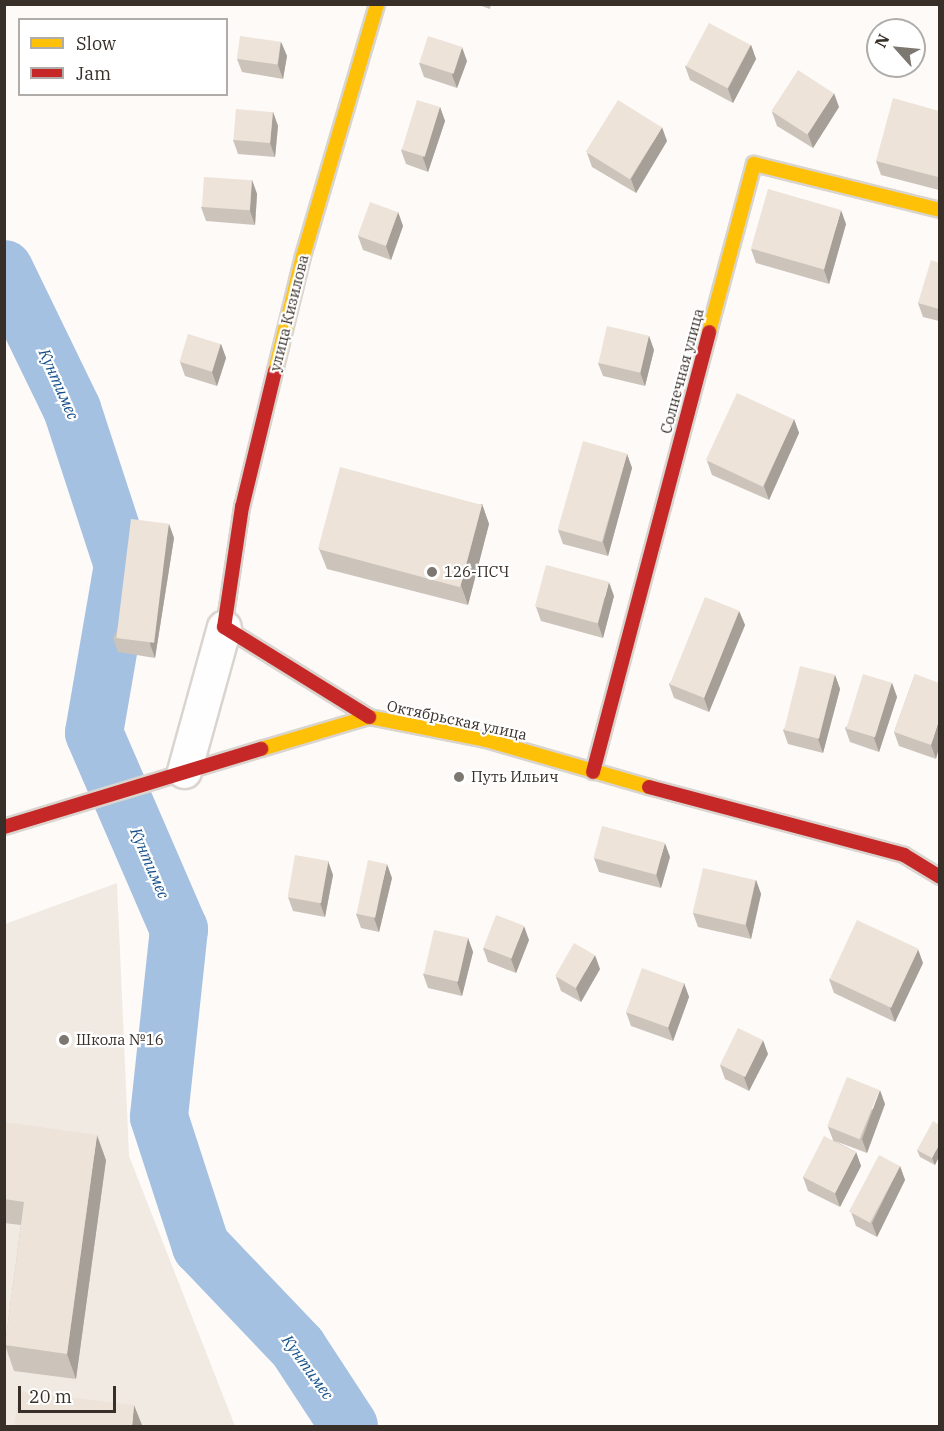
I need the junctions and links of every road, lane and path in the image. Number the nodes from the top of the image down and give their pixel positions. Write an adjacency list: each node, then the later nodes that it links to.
1 (377, 4): 3 (street, улица Кизилова)
2 (939, 210): 6 (street, Солнечная улица)
3 (224, 627): 4 (street); 5 (street, улица Кизилова)
4 (369, 717): 5 (street, Октябрьская улица); 6 (street, Октябрьская улица)
5 (184, 771): 7 (street, Октябрьская улица)
6 (593, 771): 8 (street, Октябрьская улица)
7 (4, 827)
8 (904, 855): 9 (street, Октябрьская улица); 10 (street)
9 (939, 863)
10 (939, 877)

